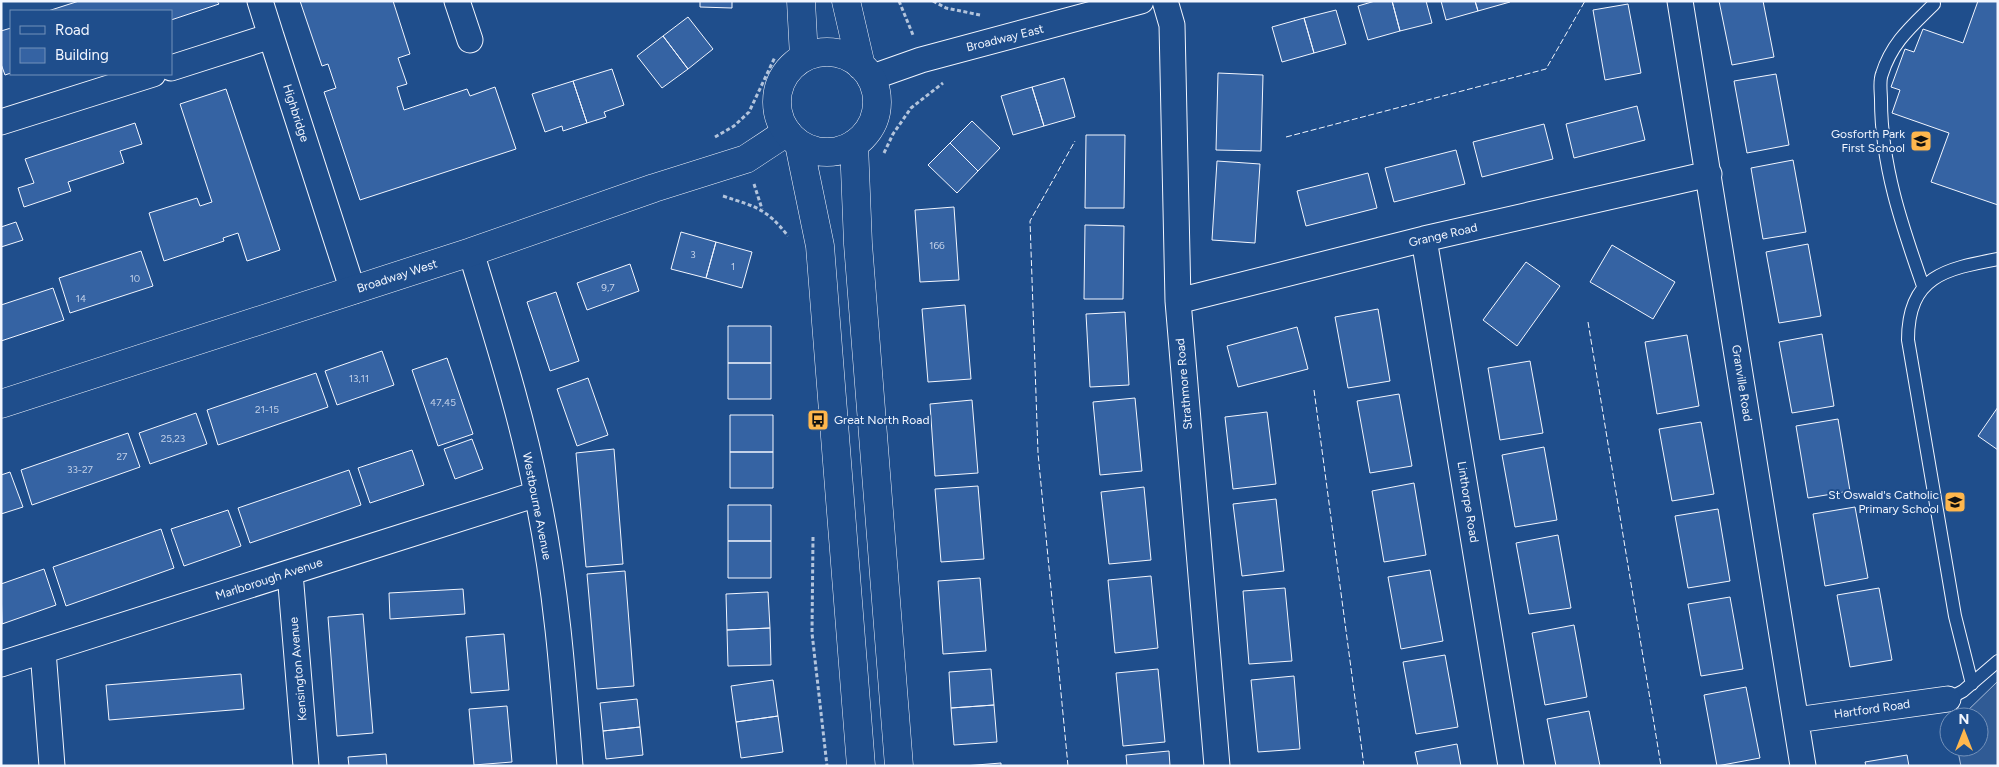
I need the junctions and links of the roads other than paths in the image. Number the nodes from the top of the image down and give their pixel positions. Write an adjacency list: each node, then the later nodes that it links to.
1 (260, 1): 9 (street, Highbridge)
2 (457, 1): 10 (street)
3 (802, 1): 11 (main road)
4 (846, 1): 13 (main road)
5 (1141, 1): 13 (street, Broadway East)
6 (1165, 1): 24 (street, Strathmore Road)
7 (1680, 1): 18 (street, Granville Road)
8 (1934, 4): 22 (lane)
9 (271, 36): 12 (street); 23 (street, Highbridge)
10 (470, 40)
11 (804, 58): 13 (main road); 16 (main road)
12 (172, 68)
13 (866, 72): 17 (main road)
14 (150, 75): 15 (street)
15 (1, 122)
16 (793, 138): 17 (main road); 20 (main road, Broadway West); 37 (main road)
17 (854, 144): 38 (main road)
18 (1709, 174): 19 (street, Grange Road); 33 (street, Granville Road)
19 (1424, 239): 24 (street, Grange Road); 40 (street, Linthorpe Road)
20 (471, 252): 23 (main road, Broadway West); 26 (street, Westbourne Avenue)
21 (1998, 260): 22 (lane)
22 (1923, 286): 31 (lane)
23 (353, 291): 25 (main road, Broadway West)
24 (1178, 301): 39 (street, Strathmore Road)
25 (1, 404)
26 (537, 494): 27 (street, Marlborough Avenue); 36 (street, Westbourne Avenue)
27 (290, 573): 28 (street, Marlborough Avenue); 35 (street, Kensington Avenue)
28 (43, 651): 30 (street, Marlborough Avenue); 34 (street)
29 (1998, 661): 31 (lane)
30 (1, 664)
31 (1972, 684): 32 (lane)
32 (1948, 699): 33 (street, Hartford Road)
33 (1796, 720): 41 (street, Granville Road)
34 (52, 766)
35 (306, 766)
36 (570, 766)
37 (861, 766)
38 (899, 766)
39 (1217, 766)
40 (1510, 766)
41 (1803, 766)

